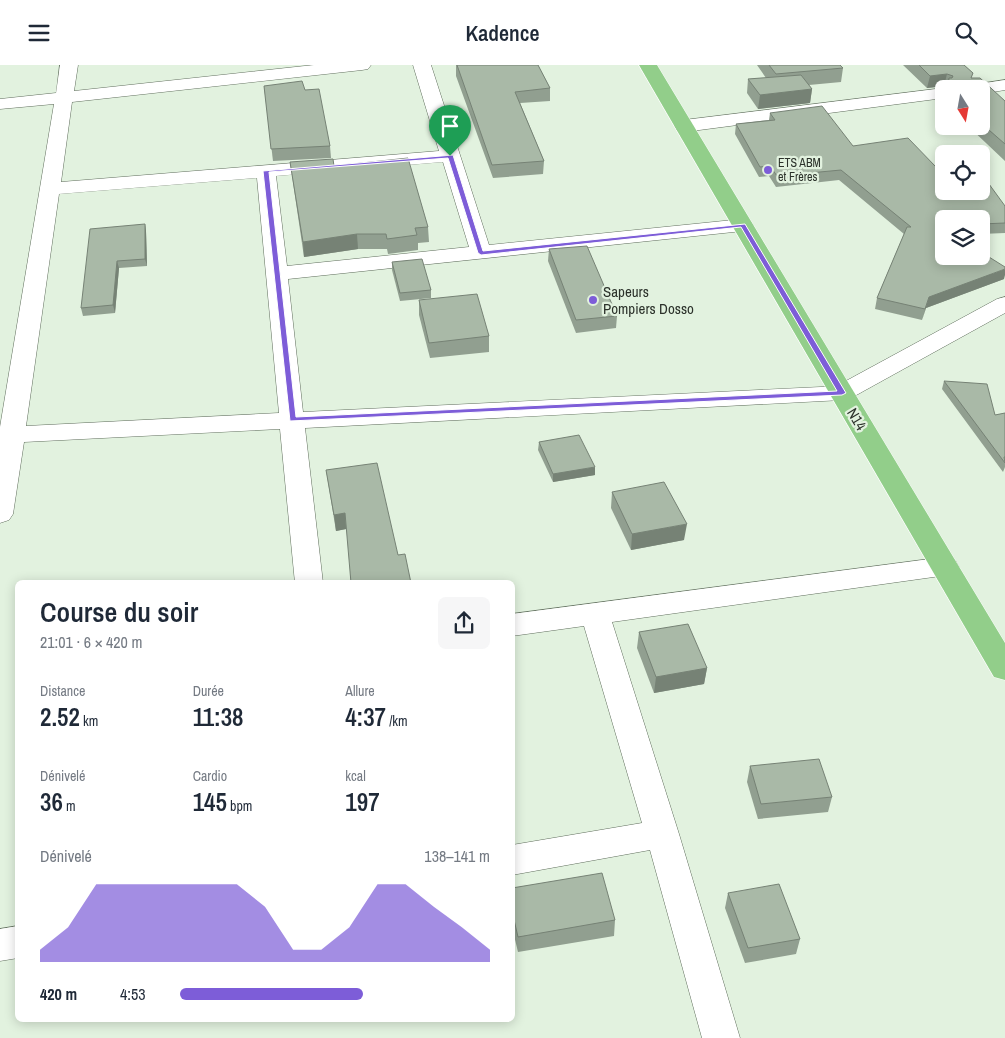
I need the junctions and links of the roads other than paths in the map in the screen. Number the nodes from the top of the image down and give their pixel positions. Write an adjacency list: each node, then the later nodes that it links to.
1 (68, 65): 9 (street)
2 (362, 65): 5 (street)
3 (422, 65): 12 (street)
4 (648, 65): 11 (main road, N14)
5 (256, 71): 9 (street)
6 (1005, 85): 7 (street)
7 (990, 87)
8 (935, 94): 11 (street)
9 (65, 97): 10 (street); 14 (street)
10 (0, 104)
11 (684, 126): 15 (main road, N14)
12 (450, 156): 13 (street); 16 (street)
13 (266, 171): 14 (street); 17 (street)
14 (51, 189): 21 (street)
15 (743, 225): 16 (street); 19 (main road, N14)
16 (481, 253): 17 (street)
17 (277, 274): 20 (street)
18 (1005, 304): 19 (street)
19 (842, 393): 20 (street); 23 (main road, N14)
20 (292, 420): 21 (street); 24 (street)
21 (7, 434): 22 (street)
22 (0, 514)
23 (945, 567): 25 (street); 27 (main road, N14)
24 (309, 580)
25 (595, 614): 26 (street); 28 (street)
26 (515, 625)
27 (1005, 669)
28 (662, 834): 29 (street); 32 (street)
29 (515, 859)
30 (15, 942): 31 (street)
31 (0, 945)
32 (721, 1038)

